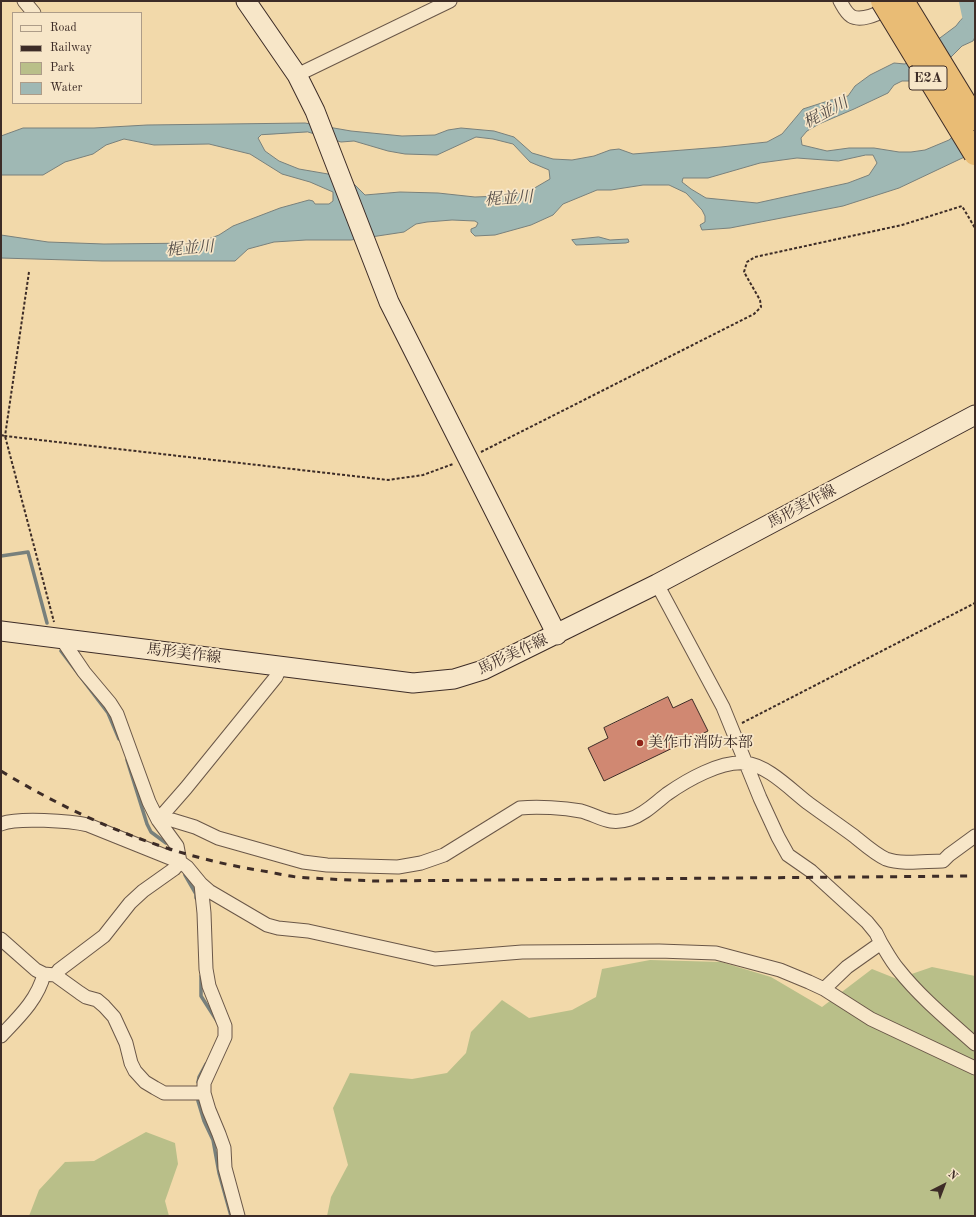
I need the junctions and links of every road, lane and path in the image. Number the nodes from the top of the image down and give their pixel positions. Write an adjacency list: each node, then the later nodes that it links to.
1 (24, 1): 7 (street)
2 (246, 1): 8 (main road)
3 (450, 1): 8 (street)
4 (840, 1): 6 (street)
5 (882, 1): 10 (highway, E2A, bridge)
6 (903, 1): 9 (highway, E2A, bridge)
7 (33, 12)
8 (298, 75): 16 (main road)
9 (975, 119)
10 (975, 154)
11 (975, 228): 16 (path)
12 (29, 272): 15 (path)
13 (975, 415): 17 (main road, 馬形美作線)
14 (1, 435): 15 (path)
15 (5, 436): 16 (path); 21 (path)
16 (467, 458): 20 (main road)
17 (657, 584): 20 (main road, 馬形美作線); 23 (street)
18 (975, 603): 23 (path)
19 (1, 631): 21 (main road, 馬形美作線)
20 (557, 635): 22 (main road, 馬形美作線)
21 (61, 638): 22 (main road, 馬形美作線); 25 (street)
22 (281, 666): 25 (street)
23 (732, 728): 24 (street)
24 (745, 763): 25 (street); 27 (street); 31 (street)
25 (158, 820): 28 (street)
26 (1, 824): 28 (street)
27 (975, 836)
28 (180, 862): 29 (street); 32 (street)
29 (201, 884): 33 (street); 37 (street)
30 (1, 939): 32 (street)
31 (881, 943): 33 (street); 35 (street)
32 (50, 974): 34 (street); 37 (street)
33 (824, 989): 36 (street)
34 (1, 1036)
35 (975, 1044)
36 (975, 1068)
37 (204, 1093): 38 (street)
38 (238, 1216)

